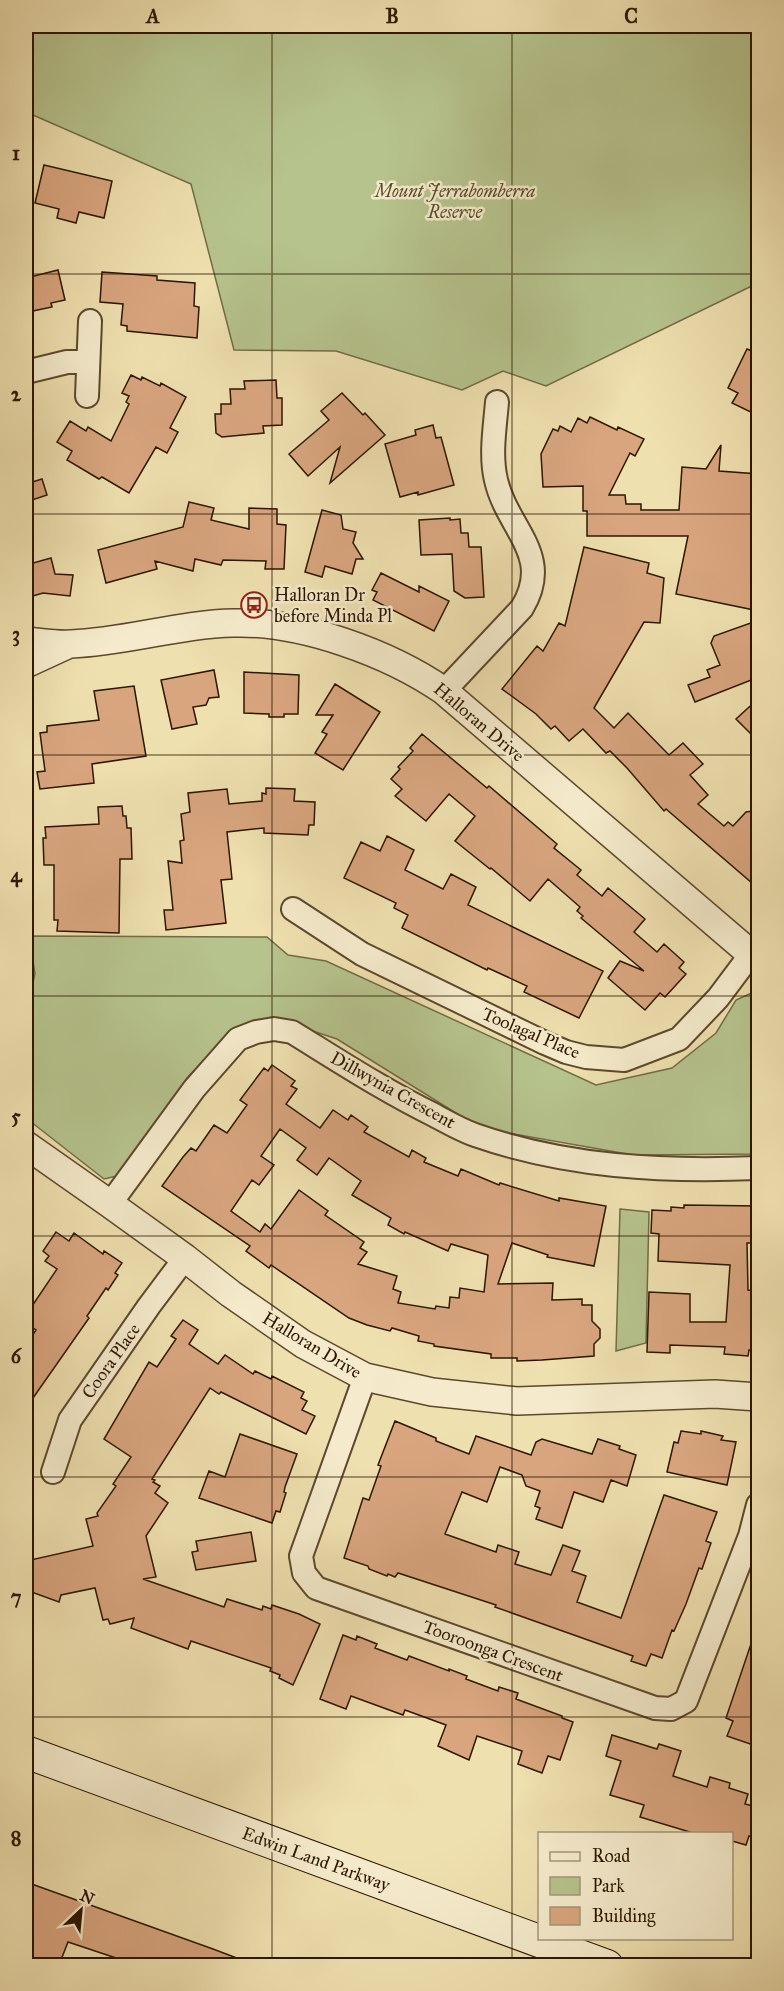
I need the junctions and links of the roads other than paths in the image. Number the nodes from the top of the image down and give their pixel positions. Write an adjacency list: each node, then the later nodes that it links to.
1 (90, 321): 2 (street)
2 (88, 362): 3 (street); 4 (street)
3 (26, 372)
4 (87, 396)
5 (496, 402): 9 (street)
6 (26, 641): 7 (street, Halloran Drive)
7 (69, 644): 8 (street, Halloran Drive); 9 (street, Halloran Drive)
8 (26, 664)
9 (444, 691): 11 (street, Halloran Drive)
10 (293, 909): 11 (street, Toolagal Place)
11 (755, 956)
12 (26, 1145): 14 (street, Halloran Drive)
13 (759, 1168): 14 (street, Dillwynia Crescent)
14 (110, 1204): 15 (street, Halloran Drive)
15 (185, 1258): 16 (street, Halloran Drive); 18 (street, Coora Place)
16 (365, 1377): 17 (street, Halloran Drive); 19 (street, Tooroonga Crescent)
17 (759, 1397)
18 (53, 1472)
19 (759, 1505)
20 (26, 1752): 21 (main road, Edwin Land Parkway)
21 (538, 1940)
22 (539, 1940): 23 (main road, Edwin Land Parkway)
23 (607, 1965)

